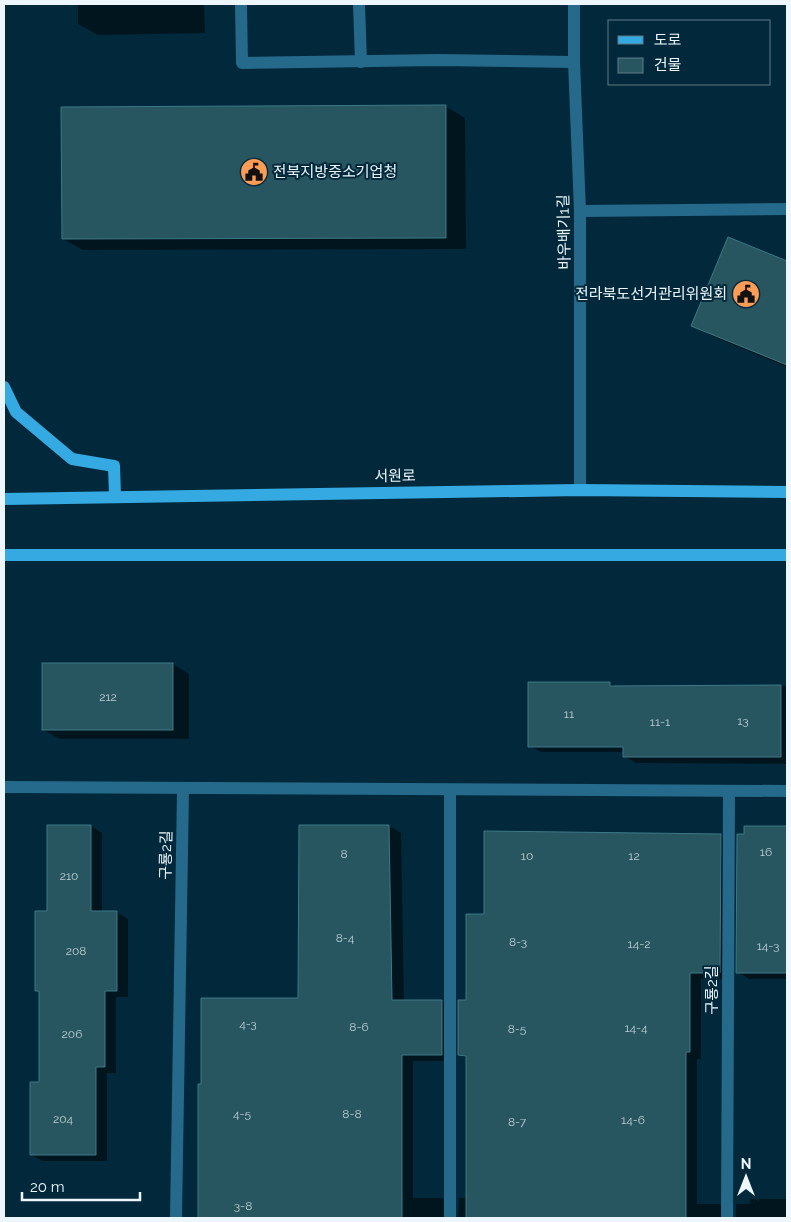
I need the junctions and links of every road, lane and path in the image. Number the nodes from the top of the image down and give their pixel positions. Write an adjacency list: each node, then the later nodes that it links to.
1 (241, 4): 4 (street)
2 (359, 4): 4 (street)
3 (574, 4): 5 (street, 바우배기1길)
4 (361, 62): 5 (street)
5 (574, 62): 7 (street, 바우배기1길)
6 (787, 209): 7 (street)
7 (580, 212): 9 (street, 바우배기1길)
8 (4, 387): 11 (main road)
9 (580, 490): 10 (main road, 서원로); 11 (main road, 서원로)
10 (787, 492)
11 (115, 496): 12 (main road, 서원로)
12 (4, 499)
13 (4, 555): 14 (main road)
14 (787, 555)
15 (4, 787): 16 (street)
16 (183, 790): 17 (street); 20 (street, 구룡2길)
17 (450, 790): 18 (street); 21 (street)
18 (729, 791): 19 (street); 22 (street, 구룡2길)
19 (787, 791)
20 (176, 1218)
21 (450, 1218)
22 (728, 1218)

